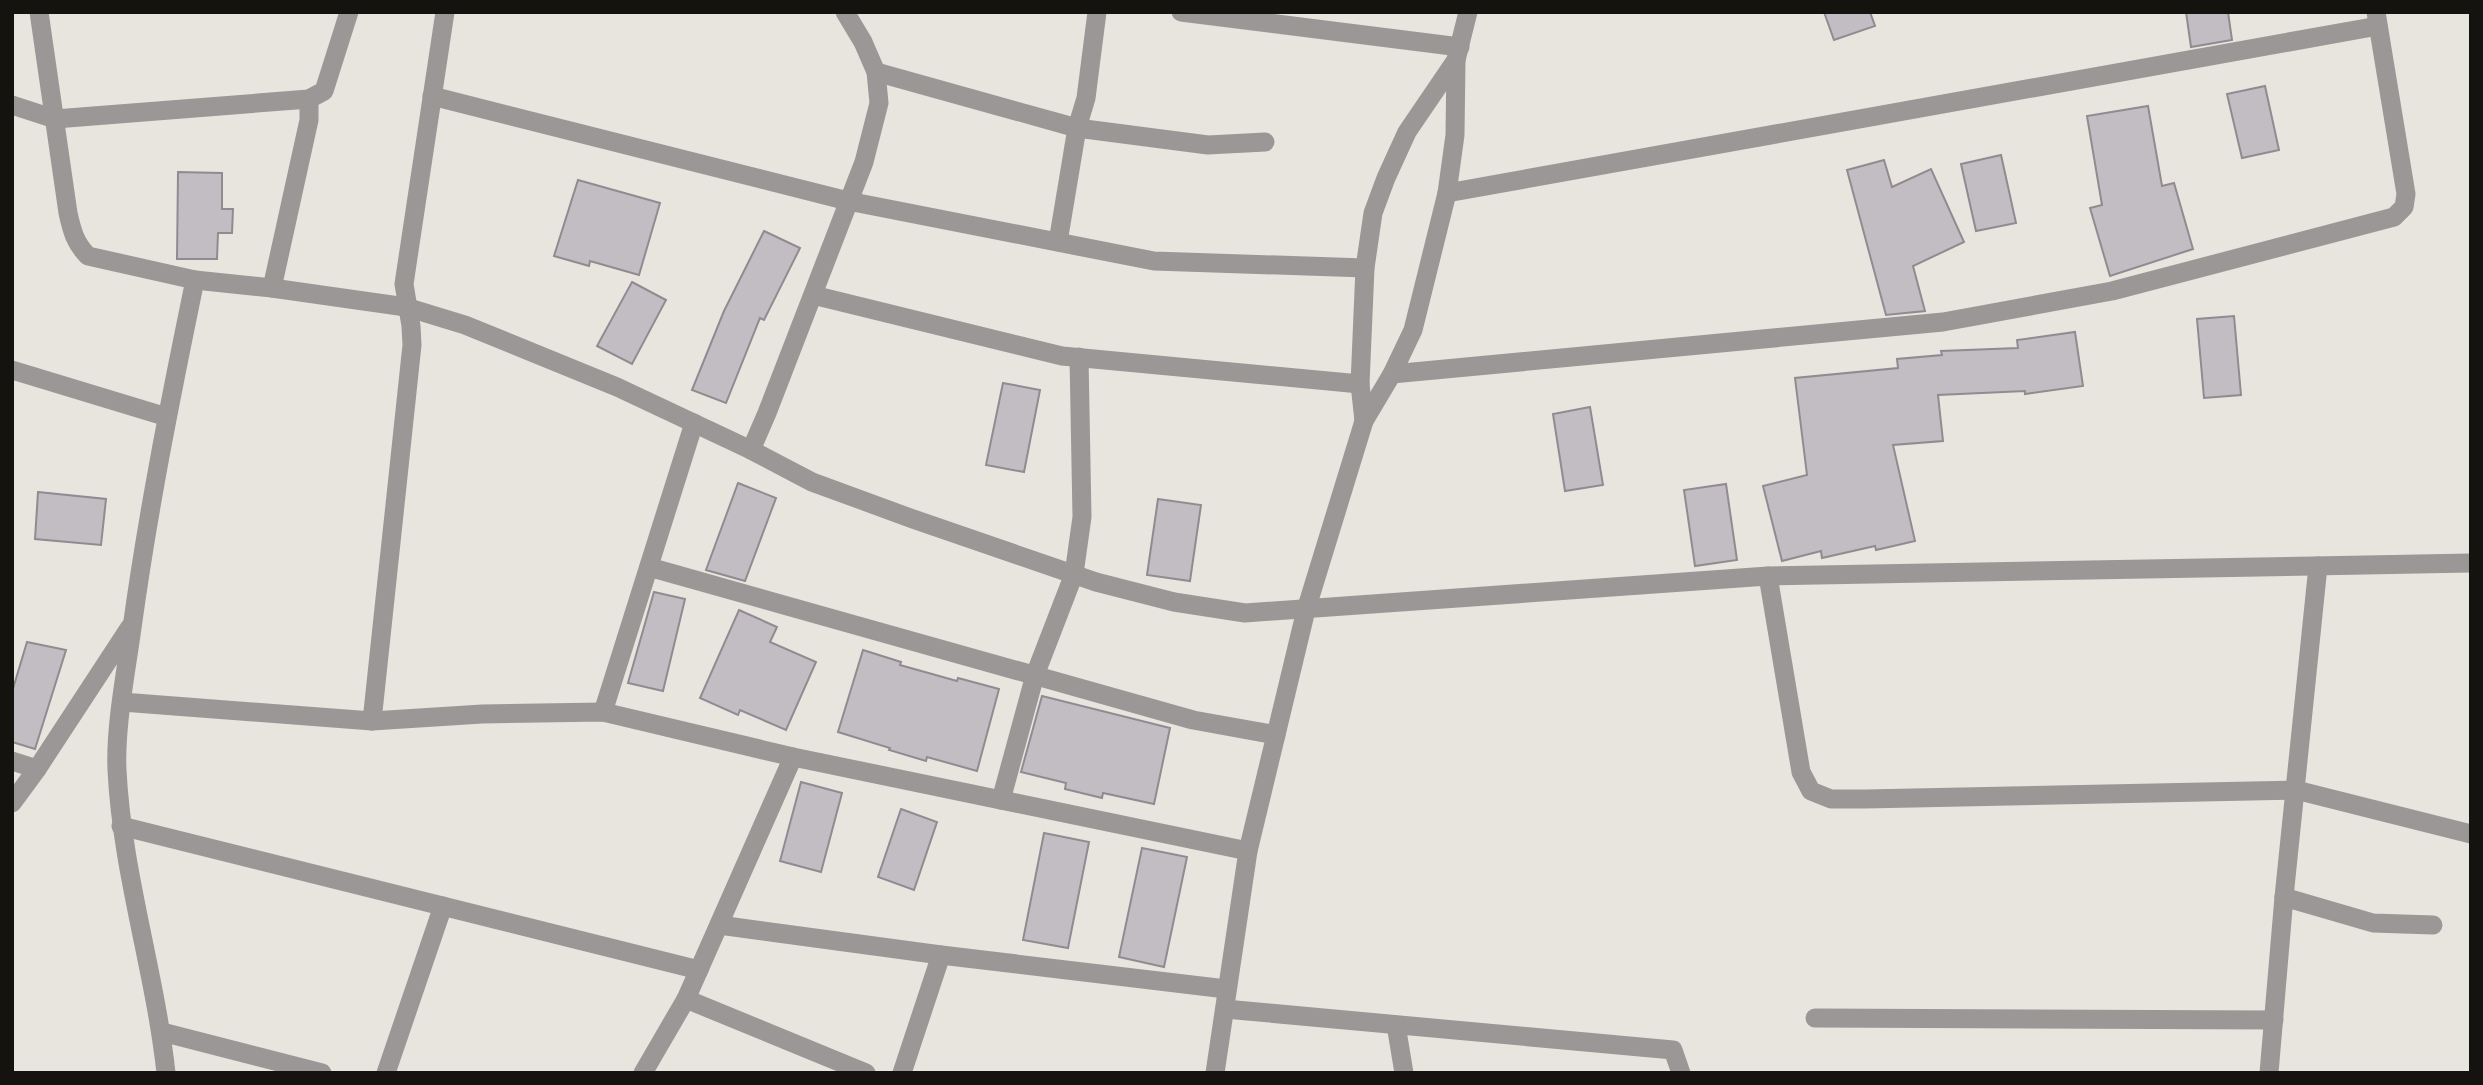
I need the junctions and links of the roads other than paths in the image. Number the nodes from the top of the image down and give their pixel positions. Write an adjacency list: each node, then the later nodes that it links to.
1 (39, 12): 14 (street)
2 (349, 12): 12 (street)
3 (445, 12): 11 (street)
4 (845, 12): 10 (street)
5 (1097, 12): 15 (street)
6 (1181, 12): 9 (street)
7 (1468, 12): 9 (street)
8 (2377, 19): 17 (street); 27 (street)
9 (1458, 53): 17 (street); 20 (street)
10 (876, 72): 15 (street); 18 (street)
11 (432, 96): 18 (street); 24 (street)
12 (309, 99): 14 (street); 22 (street)
13 (12, 104): 14 (street)
14 (55, 118): 21 (street)
15 (1077, 128): 16 (street); 19 (street)
16 (1265, 142)
17 (1447, 193): 27 (street)
18 (848, 201): 19 (street); 23 (street)
19 (1058, 242): 20 (street)
20 (1365, 268): 28 (street)
21 (195, 280): 22 (street); 29 (street)
22 (272, 288): 24 (street)
23 (813, 295): 25 (street); 32 (street)
24 (406, 307): 31 (street); 43 (street)
25 (1079, 357): 28 (street); 36 (street)
26 (12, 369): 29 (street)
27 (1392, 374): 30 (street)
28 (1360, 384): 30 (street)
29 (167, 417): 39 (street)
30 (1364, 421): 38 (street)
31 (694, 423): 32 (street); 35 (street)
32 (751, 450): 36 (street)
33 (2471, 563): 34 (street)
34 (2318, 566): 37 (street); 48 (street)
35 (649, 567): 40 (street); 42 (street)
36 (1074, 574): 38 (street); 40 (street)
37 (1768, 576): 38 (street); 48 (street)
38 (1306, 610): 44 (street)
39 (133, 623): 41 (street); 47 (street)
40 (1035, 675): 44 (street); 49 (street)
41 (122, 702): 43 (street); 51 (street)
42 (603, 712): 43 (street); 45 (street)
43 (372, 721)
44 (1276, 734): 53 (street)
45 (793, 757): 49 (street); 56 (street)
46 (12, 761): 47 (street)
47 (37, 769): 50 (street)
48 (2296, 790): 52 (street); 54 (street)
49 (1001, 800): 53 (street)
50 (12, 803)
51 (121, 826): 55 (street); 65 (street)
52 (2471, 834)
53 (1248, 850): 61 (street)
54 (2284, 897): 57 (street); 63 (street)
55 (443, 906): 59 (street); 68 (street)
56 (719, 925): 58 (street); 59 (street)
57 (2433, 925)
58 (941, 956): 61 (street); 71 (street)
59 (699, 970): 60 (street)
60 (686, 999): 69 (street); 70 (street)
61 (1225, 999): 64 (street); 72 (street)
62 (1815, 1018): 63 (street)
63 (2274, 1020): 75 (street)
64 (1396, 1025): 73 (street); 74 (street)
65 (162, 1032): 66 (street); 67 (street)
66 (166, 1073)
67 (322, 1073)
68 (386, 1073)
69 (643, 1073)
70 (866, 1073)
71 (902, 1073)
72 (1215, 1073)
73 (1404, 1073)
74 (1681, 1073)
75 (2269, 1073)

